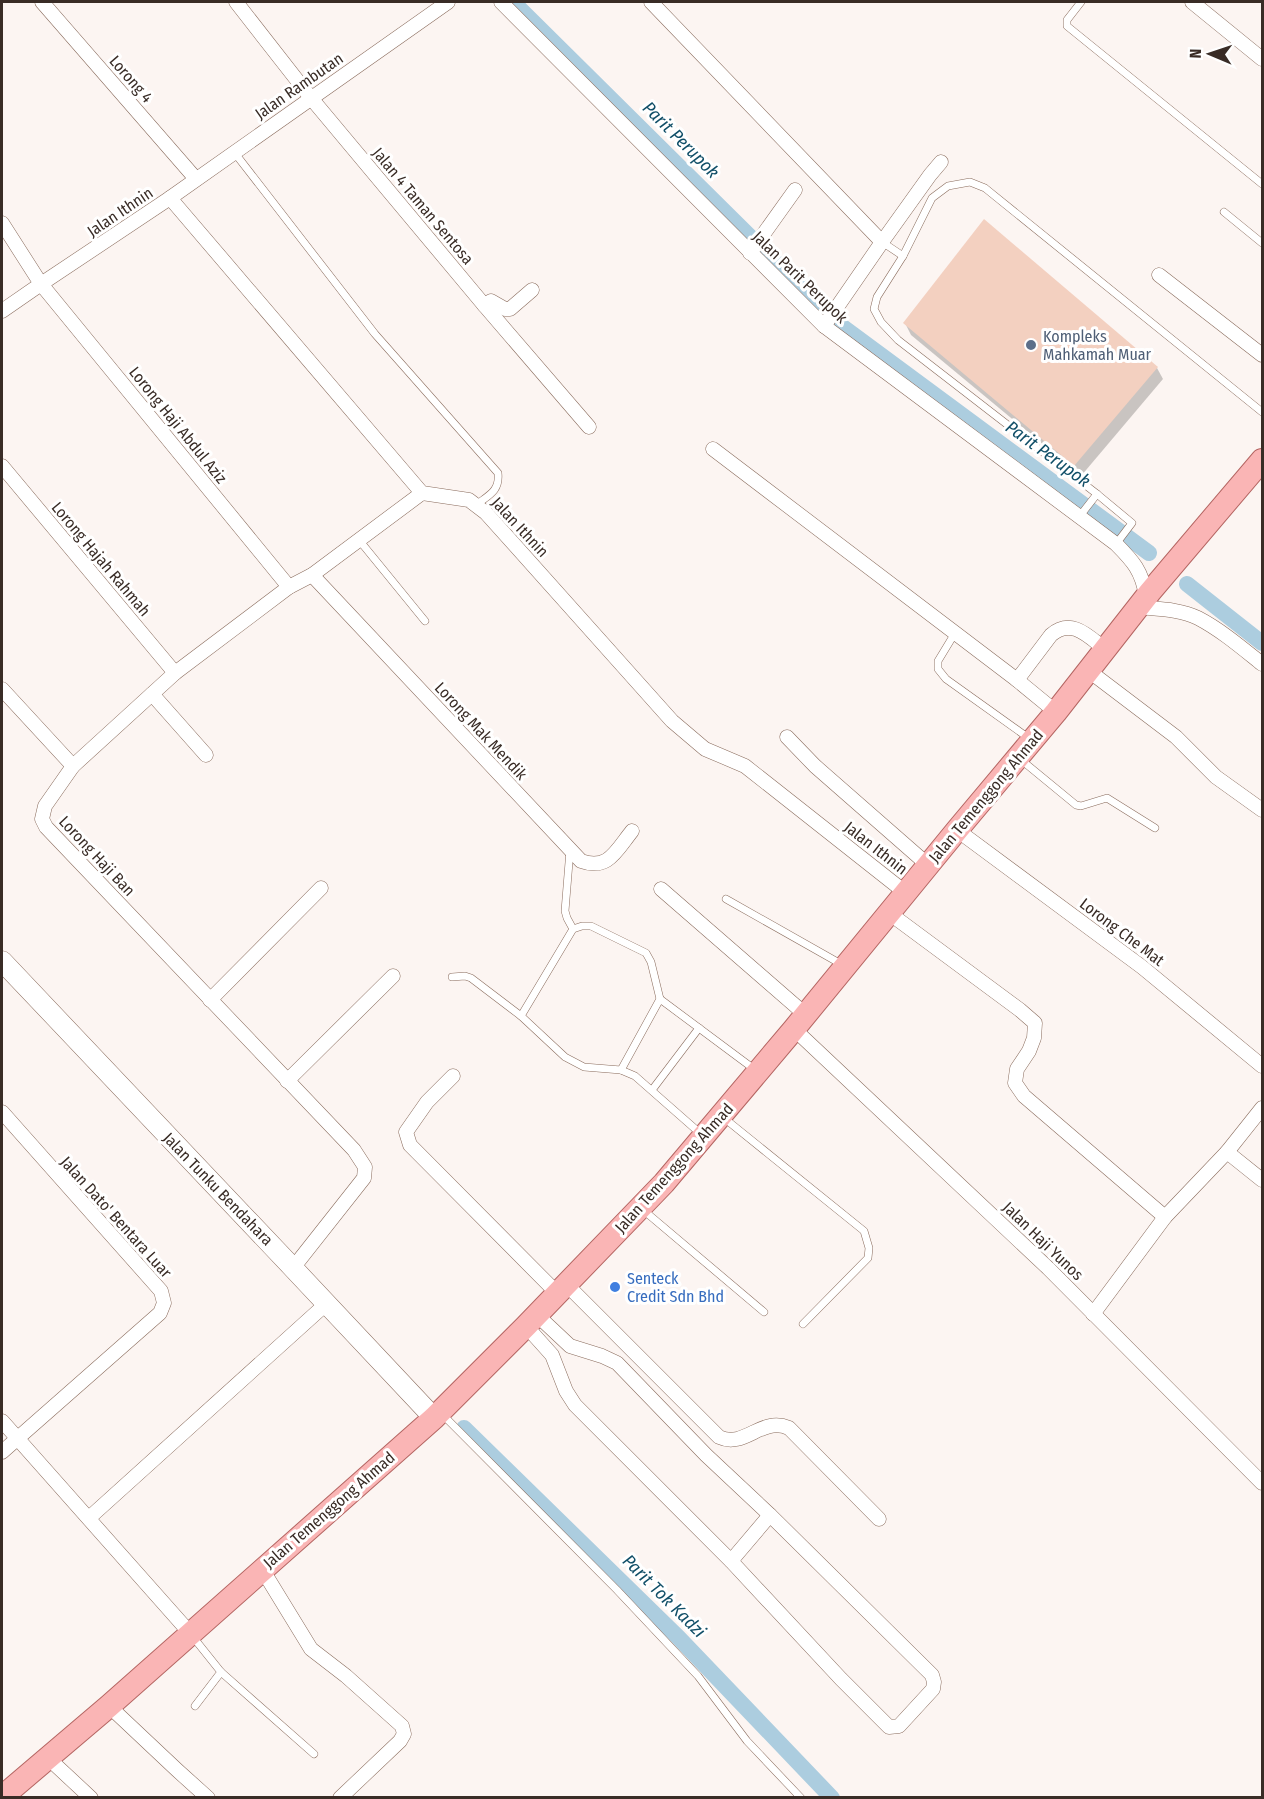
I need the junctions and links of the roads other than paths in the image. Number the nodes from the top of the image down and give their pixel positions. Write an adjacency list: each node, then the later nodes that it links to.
1 (42, 2): 12 (street, Lorong 4)
2 (236, 2): 9 (street, Jalan 4 Taman Sentosa)
3 (448, 2): 9 (street, Jalan Rambutan)
4 (501, 2): 20 (street, Jalan Parit Perupok)
5 (651, 2): 18 (street)
6 (1081, 2): 13 (lane)
7 (1192, 2): 8 (street)
8 (1263, 59)
9 (311, 98): 10 (street, Jalan Rambutan); 25 (street, Jalan 4 Taman Sentosa)
10 (234, 152): 12 (street, Jalan Rambutan); 36 (lane)
11 (941, 162): 18 (street)
12 (196, 179): 15 (street, Jalan Rambutan)
13 (1263, 184)
14 (795, 190): 20 (street)
15 (170, 198): 23 (street, Jalan Ithnin); 34 (street, Jalan Ithnin)
16 (1224, 212): 19 (lane)
17 (2, 223): 23 (street)
18 (882, 242): 21 (lane); 27 (street)
19 (1263, 243)
20 (750, 253): 27 (street, Jalan Parit Perupok)
21 (903, 256): 29 (lane); 35 (lane)
22 (1159, 275): 28 (street)
23 (41, 284): 26 (street); 41 (street, Lorong Haji Abdul Aziz)
24 (532, 290): 25 (street)
25 (484, 305): 30 (street, Jalan 4 Taman Sentosa)
26 (2, 310)
27 (824, 326): 37 (street, Jalan Parit Perupok)
28 (1263, 355)
29 (1263, 412)
30 (589, 427)
31 (713, 449): 44 (street)
32 (1263, 460): 42 (main road, Jalan Temenggong Ahmad)
33 (2, 466): 48 (street, Lorong Hajah Rahmah)
34 (422, 493): 36 (street, Jalan Ithnin); 38 (street, Lorong Haji Ban)
35 (1098, 494): 37 (lane); 39 (lane)
36 (476, 505): 65 (street, Jalan Ithnin)
37 (1079, 517): 39 (street, Jalan Parit Perupok)
38 (359, 540): 40 (street, Lorong Haji Ban); 43 (lane)
39 (1116, 544): 42 (street, Jalan Parit Perupok)
40 (312, 575): 41 (street, Lorong Haji Ban); 61 (street, Lorong Mak Mendik)
41 (289, 587): 48 (street, Lorong Haji Ban)
42 (1142, 601): 45 (main road, Jalan Temenggong Ahmad); 46 (street)
43 (425, 621)
44 (955, 633): 49 (street); 54 (lane)
45 (1106, 650): 47 (main road, Jalan Temenggong Ahmad); 49 (street)
46 (1263, 664)
47 (1089, 671): 52 (main road, Jalan Temenggong Ahmad); 57 (street)
48 (175, 673): 51 (street, Lorong Haji Ban)
49 (1017, 680): 52 (street)
50 (2, 689): 56 (street)
51 (152, 693): 55 (street); 56 (street, Lorong Haji Ban)
52 (1056, 712): 54 (main road, Jalan Temenggong Ahmad)
53 (787, 737): 62 (street)
54 (1025, 749): 58 (lane); 59 (main road, Jalan Temenggong Ahmad)
55 (206, 755)
56 (73, 766): 74 (street, Lorong Haji Ban)
57 (1263, 810)
58 (1155, 828)
59 (957, 830): 62 (main road, Jalan Temenggong Ahmad); 78 (street, Lorong Che Mat)
60 (632, 831): 61 (street, Lorong Mak Mendik)
61 (570, 849): 68 (lane)
62 (928, 865): 65 (main road, Jalan Temenggong Ahmad)
63 (321, 888): 74 (street)
64 (661, 889): 76 (street, Jalan Haji Yunos)
65 (906, 893): 67 (main road, Jalan Temenggong Ahmad)
66 (726, 899): 70 (lane)
67 (889, 913): 70 (main road, Jalan Temenggong Ahmad); 91 (street)
68 (573, 929): 73 (lane); 75 (lane)
69 (2, 961): 92 (street, Jalan Tunku Bendahara)
70 (845, 966): 76 (main road, Jalan Temenggong Ahmad)
71 (393, 976): 82 (street)
72 (452, 977): 75 (lane)
73 (660, 999): 77 (lane); 79 (lane)
74 (210, 1000): 82 (street, Lorong Haji Ban)
75 (521, 1016): 79 (lane)
76 (800, 1022): 80 (main road, Jalan Temenggong Ahmad); 96 (street, Jalan Haji Yunos)
77 (699, 1028): 80 (lane); 83 (lane)
78 (1263, 1066)
79 (621, 1070): 83 (lane)
80 (758, 1072): 86 (main road, Jalan Temenggong Ahmad)
81 (453, 1076): 93 (street)
82 (287, 1081): 92 (street, Lorong Haji Ban)
83 (652, 1090): 87 (lane)
84 (1263, 1108): 88 (street)
85 (2, 1112): 101 (street, Jalan Dato' Bentara Luar)
86 (721, 1116): 87 (main road, Jalan Temenggong Ahmad); 98 (lane)
87 (704, 1136): 90 (main road, Jalan Temenggong Ahmad)
88 (1227, 1152): 89 (street); 91 (street)
89 (1263, 1180)
90 (640, 1208): 93 (main road, Jalan Temenggong Ahmad); 95 (lane)
91 (1165, 1217): 96 (street)
92 (293, 1268): 94 (street, Jalan Tunku Bendahara)
93 (562, 1289): 97 (main road, Jalan Temenggong Ahmad); 106 (street)
94 (326, 1304): 99 (street, Jalan Tunku Bendahara); 105 (street)
95 (764, 1312)
96 (1093, 1314): 103 (street, Jalan Haji Yunos)
97 (532, 1321): 99 (main road, Jalan Temenggong Ahmad); 104 (street); 107 (street)
98 (803, 1324)
99 (437, 1415): 108 (main road, Jalan Temenggong Ahmad); 119 (lane)
100 (2, 1421): 101 (street)
101 (17, 1438): 102 (street, Jalan Dato' Bentara Luar); 105 (street)
102 (2, 1452)
103 (1263, 1483)
104 (770, 1515): 107 (street); 107 (street)
105 (89, 1518): 109 (street)
106 (879, 1519)
107 (731, 1561)
108 (262, 1569): 109 (main road, Jalan Temenggong Ahmad); 118 (street)
109 (190, 1633): 110 (lane); 111 (main road, Jalan Temenggong Ahmad)
110 (221, 1672): 112 (lane); 113 (lane)
111 (109, 1706): 114 (main road, Jalan Temenggong Ahmad); 117 (street)
112 (195, 1706)
113 (314, 1754)
114 (47, 1757): 115 (main road, Jalan Temenggong Ahmad); 116 (street)
115 (2, 1797)
116 (91, 1797)
117 (208, 1797)
118 (340, 1797)
119 (801, 1797)

